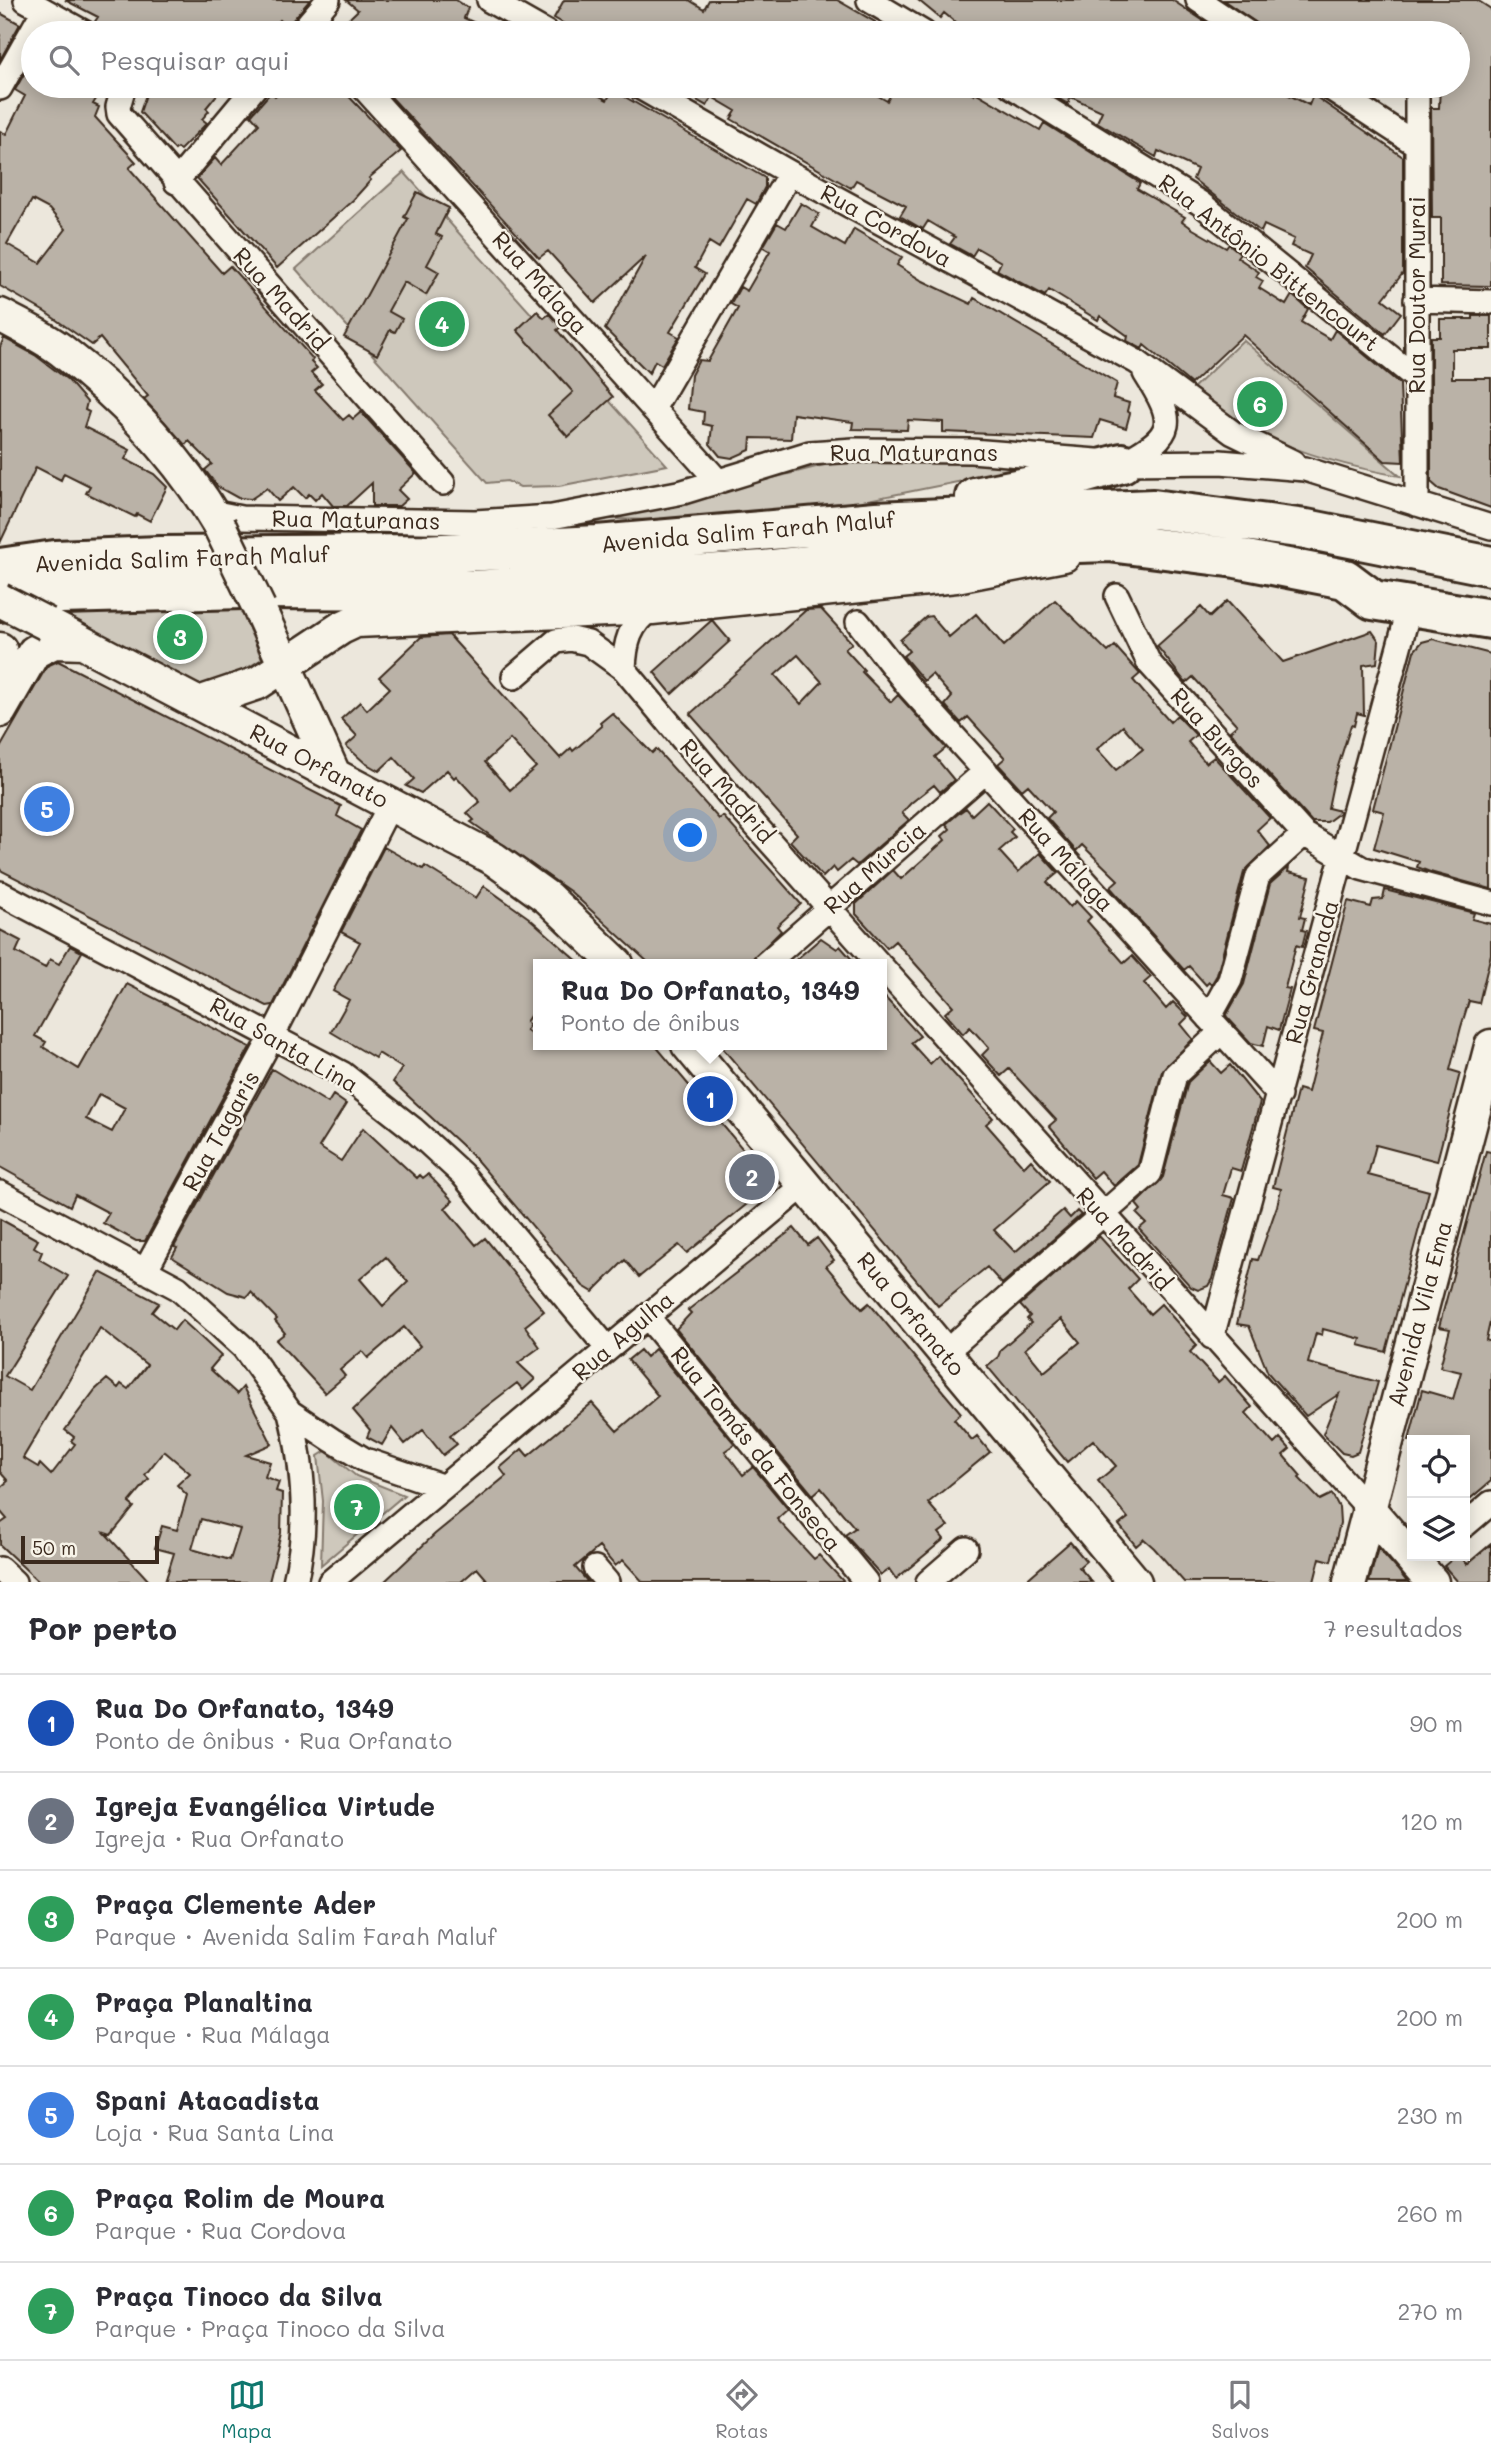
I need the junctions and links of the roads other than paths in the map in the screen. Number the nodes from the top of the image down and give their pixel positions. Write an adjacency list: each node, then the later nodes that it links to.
1 (328, 0): 7 (street)
2 (489, 0): 8 (street)
3 (869, 0): 9 (street)
4 (1198, 0): 10 (street)
5 (35, 5): 6 (street)
6 (64, 21)
7 (314, 21)
8 (526, 21)
9 (904, 21)
10 (1230, 21)
11 (21, 38): 12 (street)
12 (0, 88)
13 (120, 98): 22 (street, Rua Madrid)
14 (246, 98): 22 (street)
15 (373, 98): 28 (street, Rua Málaga)
16 (659, 98): 21 (street, Rua Cordova)
17 (1031, 98): 27 (street, Rua Antônio Bittencourt)
18 (1345, 98): 20 (street)
19 (1417, 98): 20 (street, Rua Doutor Murai)
20 (1417, 145): 23 (street, Rua Doutor Murai)
21 (790, 173): 26 (street, Rua Cordova); 28 (street)
22 (176, 181): 32 (street, Rua Madrid)
23 (1416, 300): 24 (street); 27 (street, Rua Doutor Murai)
24 (1491, 302)
25 (0, 315): 34 (main road)
26 (1138, 362): 29 (street, Rua Cordova); 30 (street, Rua Cordova)
27 (1417, 379): 33 (street, Rua Doutor Murai)
28 (653, 409): 31 (street, Rua Málaga)
29 (1122, 463): 30 (street, Rua Maturanas); 31 (street, Rua Maturanas); 35 (highway)
30 (1305, 468): 33 (street, Rua Maturanas)
31 (718, 481): 34 (street, Rua Maturanas)
32 (443, 483)
33 (1417, 504): 36 (street, Rua Maturanas)
34 (215, 519): 50 (main road, bridge)
35 (920, 519): 38 (highway, Avenida Salim Farah Maluf); 39 (highway, Avenida Salim Farah Maluf)
36 (1491, 527)
37 (1109, 542): 40 (highway, Avenida Salim Farah Maluf); 43 (highway, Avenida Salim Farah Maluf); 45 (main road, Avenida Salim Farah Maluf)
38 (1491, 566)
39 (0, 568)
40 (1345, 579): 42 (highway); 44 (highway, Avenida Salim Farah Maluf)
41 (1117, 596): 58 (street, Rua Burgos)
42 (1491, 596)
43 (0, 601): 48 (main road, Rua Orfanato, bridge)
44 (1410, 606): 46 (highway, Avenida Salim Farah Maluf); 59 (street, Rua Granada)
45 (652, 608): 50 (main road); 51 (street)
46 (1491, 619)
47 (858, 622): 55 (street, Rua Málaga)
48 (85, 643): 53 (main road); 54 (main road, Rua Orfanato)
49 (0, 649): 53 (main road)
50 (285, 665): 54 (main road); 56 (main road)
51 (624, 669): 52 (street); 62 (street, Rua Madrid)
52 (514, 677)
53 (6, 701)
54 (199, 703): 56 (main road, Rua Orfanato)
55 (985, 771): 62 (street, Rua Múrcia); 67 (street, Rua Málaga)
56 (333, 772): 57 (main road, Rua Orfanato)
57 (391, 803): 63 (main road, Rua Orfanato); 68 (street, Rua Tagaris)
58 (1304, 834): 59 (street, Rua Burgos); 67 (street)
59 (1343, 859): 61 (street, Rua Burgos); 71 (street, Rua Granada)
60 (0, 893): 68 (street, Rua Santa Lina)
61 (1491, 902)
62 (829, 908): 64 (street, Rua Múrcia); 65 (street, Rua Madrid)
63 (612, 959)
64 (771, 959)
65 (874, 959)
66 (887, 974): 74 (street, Rua Madrid)
67 (1215, 1025): 71 (street, Rua Málaga); 74 (street)
68 (273, 1035): 75 (street, Rua Tagaris); 79 (street, Rua Santa Lina)
69 (692, 1050): 72 (main road, Rua Orfanato)
70 (1490, 1055): 83 (main road, Avenida Vila Ema)
71 (1279, 1095): 77 (street, Rua Granada)
72 (804, 1185): 76 (street, Rua Agulha); 93 (main road, Rua Orfanato)
73 (0, 1193): 75 (street)
74 (1102, 1215): 77 (street, Rua Madrid); 78 (street)
75 (145, 1271): 80 (street)
76 (647, 1316): 79 (street, Rua Agulha); 91 (street, Rua Tomás da Fonseca)
77 (1212, 1336): 83 (street, Rua Madrid)
78 (958, 1341)
79 (608, 1349): 81 (street, Rua Agulha)
80 (290, 1412): 81 (street); 89 (street)
81 (441, 1486): 90 (street, Rua Agulha)
82 (1491, 1503): 84 (street)
83 (1368, 1508): 86 (main road); 94 (main road, Avenida Vila Ema)
84 (1470, 1521)
85 (966, 1549): 92 (street)
86 (1426, 1568)
87 (0, 1569): 88 (street)
88 (14, 1582)
89 (295, 1582)
90 (330, 1582)
91 (866, 1582)
92 (928, 1582)
93 (1135, 1582)
94 (1350, 1582)

